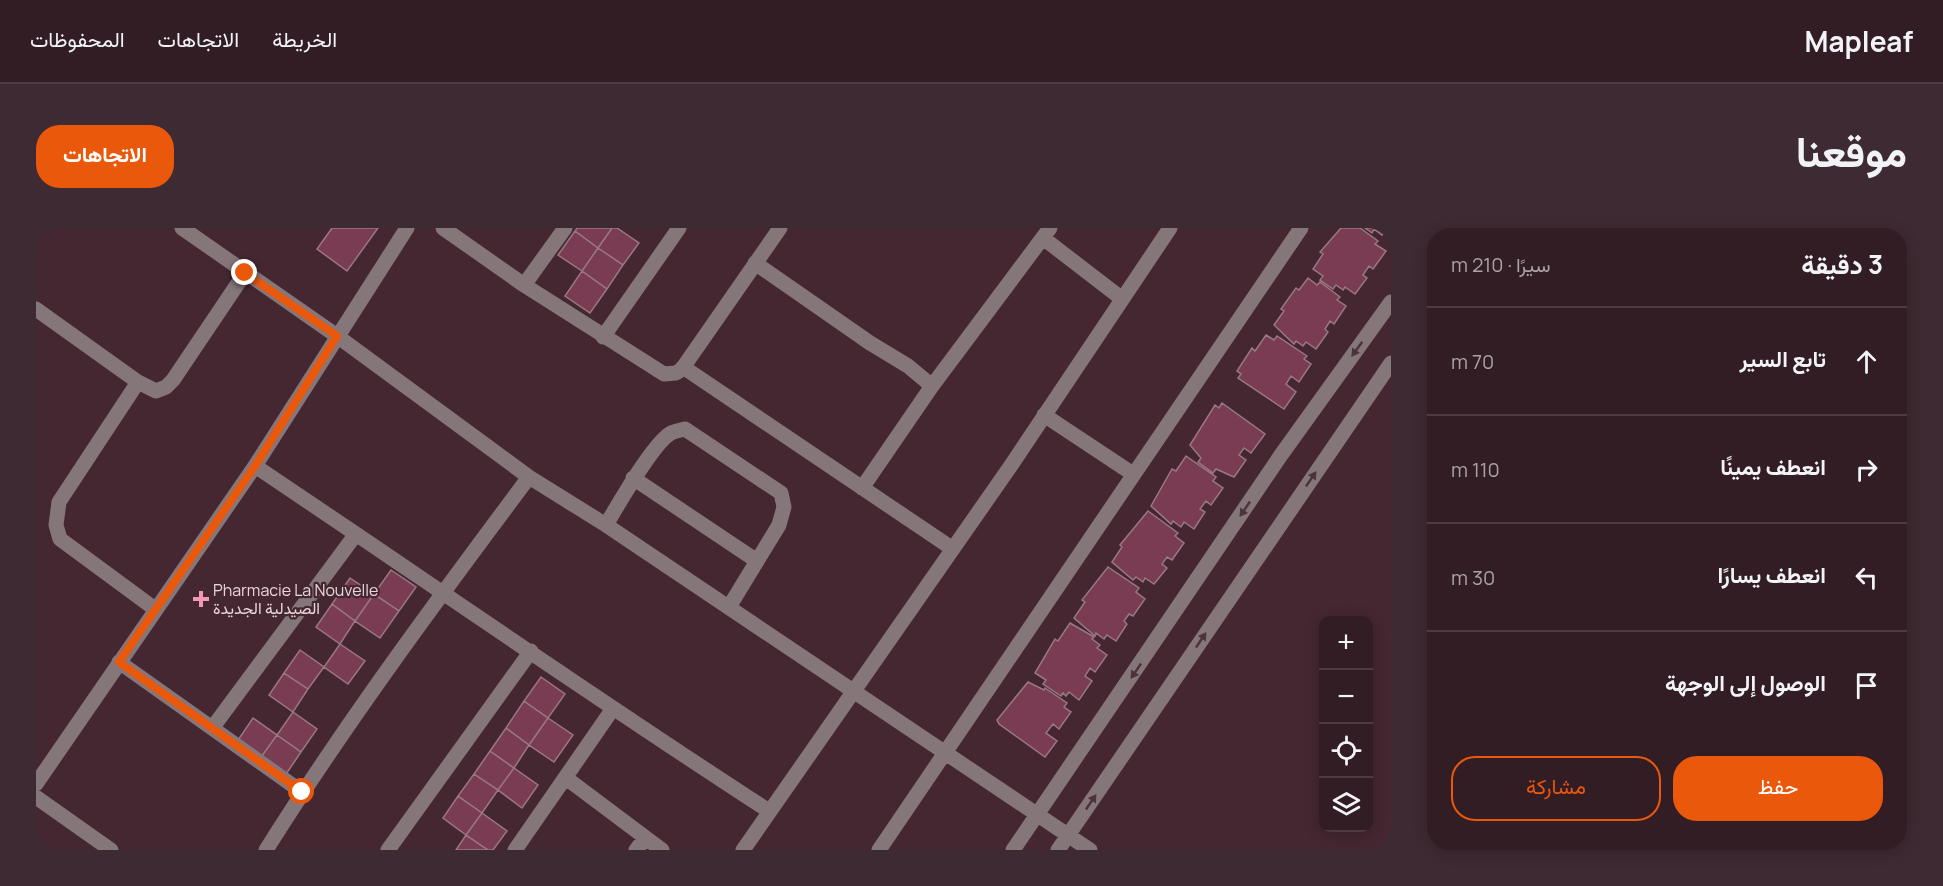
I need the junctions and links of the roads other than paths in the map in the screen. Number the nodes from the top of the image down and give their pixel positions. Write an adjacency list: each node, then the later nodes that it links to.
1 (182, 228): 11 (street)
2 (407, 228): 16 (street)
3 (443, 228): 12 (street)
4 (565, 228): 12 (street)
5 (679, 228): 17 (street)
6 (780, 228): 10 (street)
7 (1170, 228): 13 (street)
8 (1300, 228): 24 (street)
9 (1046, 233): 13 (street); 21 (street)
10 (755, 263): 19 (street); 21 (street)
11 (245, 273): 16 (street); 20 (street)
12 (524, 285): 17 (street)
13 (1121, 298): 22 (street)
14 (1391, 302): 46 (street, one-way to 46)
15 (36, 309): 20 (street)
16 (337, 336): 23 (street); 25 (street)
17 (603, 337): 19 (street)
18 (1391, 363): 47 (street, one-way to 18)
19 (683, 367): 27 (street)
20 (138, 382): 34 (street)
21 (932, 386): 27 (street)
22 (1044, 415): 24 (street); 30 (street)
23 (255, 466): 29 (street); 34 (street)
24 (1133, 474): 40 (street)
25 (529, 477): 28 (street); 32 (street)
26 (633, 478): 28 (street); 31 (street); 31 (street)
27 (862, 488): 30 (street)
28 (606, 525): 33 (street)
29 (356, 534): 32 (street); 39 (street)
30 (952, 549): 37 (street)
31 (757, 561): 33 (street)
32 (442, 592): 35 (street); 43 (street)
33 (729, 607): 37 (street)
34 (155, 609): 36 (street)
35 (531, 651): 38 (street); 51 (street)
36 (119, 662): 39 (street); 42 (street)
37 (855, 691): 40 (street); 45 (street)
38 (612, 710): 41 (street); 45 (street)
39 (213, 727): 43 (street)
40 (946, 751): 46 (street); 55 (street)
41 (566, 778): 48 (street); 52 (street)
42 (36, 784)
43 (302, 792): 50 (street)
44 (36, 797): 49 (street)
45 (769, 811): 54 (street)
46 (1039, 814): 47 (street); 56 (street)
47 (1068, 836): 57 (street); 58 (street)
48 (641, 844): 53 (street)
49 (111, 850)
50 (266, 850)
51 (388, 850)
52 (515, 850)
53 (662, 850)
54 (743, 850)
55 (879, 850)
56 (1013, 850)
57 (1058, 850)
58 (1090, 850)

